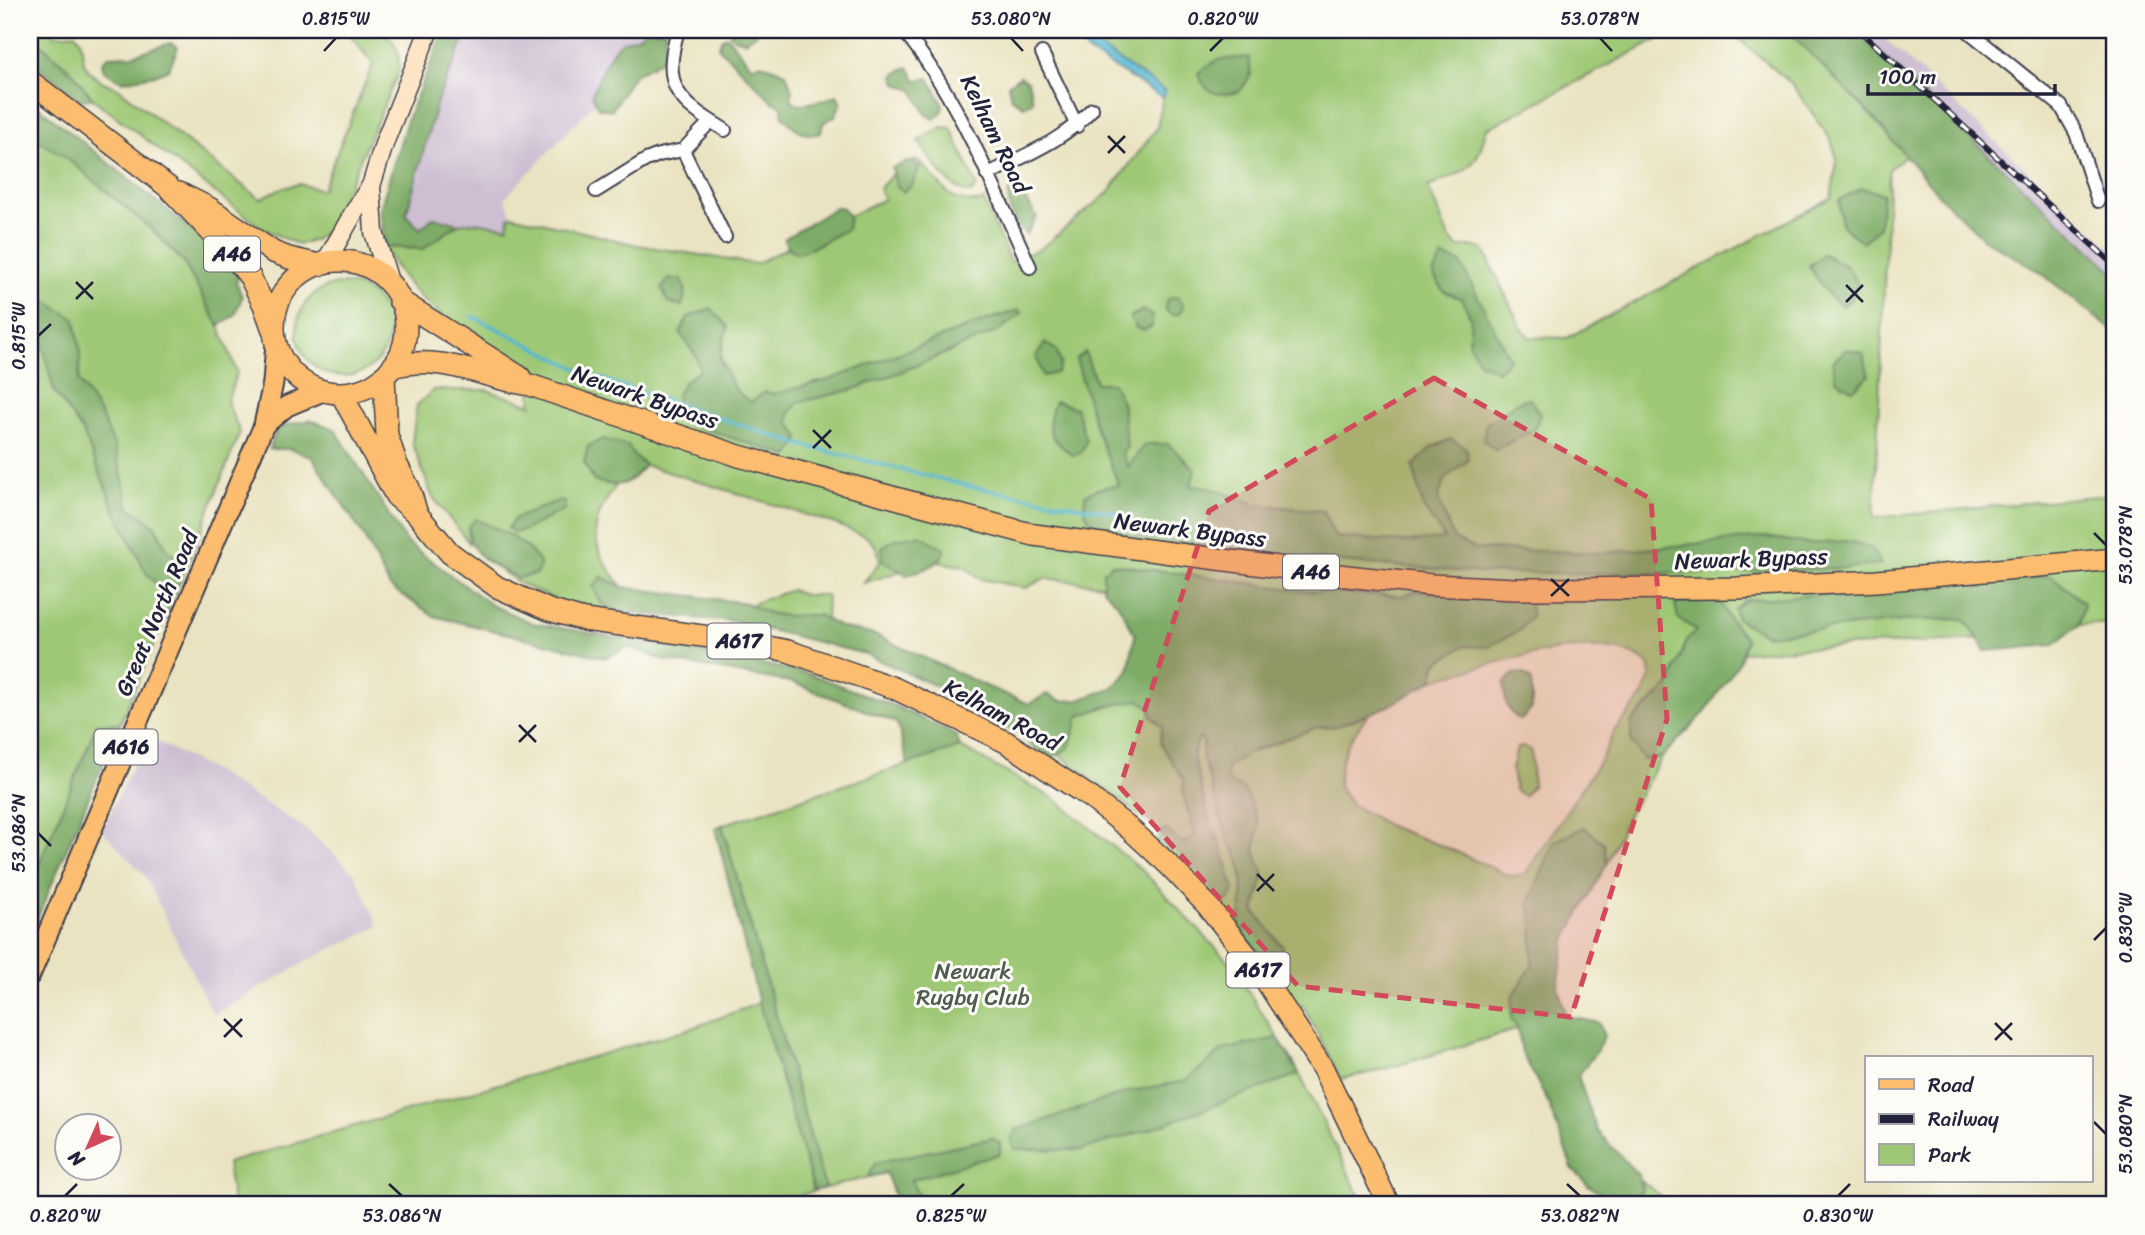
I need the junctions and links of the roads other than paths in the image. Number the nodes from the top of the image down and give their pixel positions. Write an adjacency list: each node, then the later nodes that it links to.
1 (429, 30): 13 (main road)
2 (678, 30): 8 (street)
3 (903, 30): 12 (street, Kelham Road)
4 (1967, 30): 16 (street)
5 (1042, 53): 9 (street)
6 (30, 81): 14 (highway, A46)
7 (1092, 109): 9 (street)
8 (710, 121): 10 (street); 11 (street)
9 (1077, 126): 12 (street)
10 (725, 130)
11 (683, 150): 15 (street); 17 (street)
12 (987, 175): 19 (street, Kelham Road)
13 (371, 186): 18 (main road); 20 (main road)
14 (168, 187): 18 (highway, A46); 21 (highway, A46)
15 (596, 191)
16 (2098, 201)
17 (707, 234)
18 (321, 265): 20 (highway); 21 (highway)
19 (1030, 267)
20 (395, 293): 22 (highway); 23 (highway, Newark Bypass / A46)
21 (276, 339): 24 (highway); 25 (main road, Great North Road / A616)
22 (388, 372): 23 (highway, Newark Bypass / A46); 24 (highway); 26 (highway, Kelham Road / A617)
23 (530, 385): 27 (highway, Newark Bypass / A46)
24 (332, 392): 25 (main road, Great North Road / A616); 26 (highway, Kelham Road / A617)
25 (264, 425): 28 (main road, Great North Road / A616)
26 (417, 514): 29 (highway, Kelham Road / A617)
27 (2115, 559)
28 (30, 975)
29 (1389, 1205)

